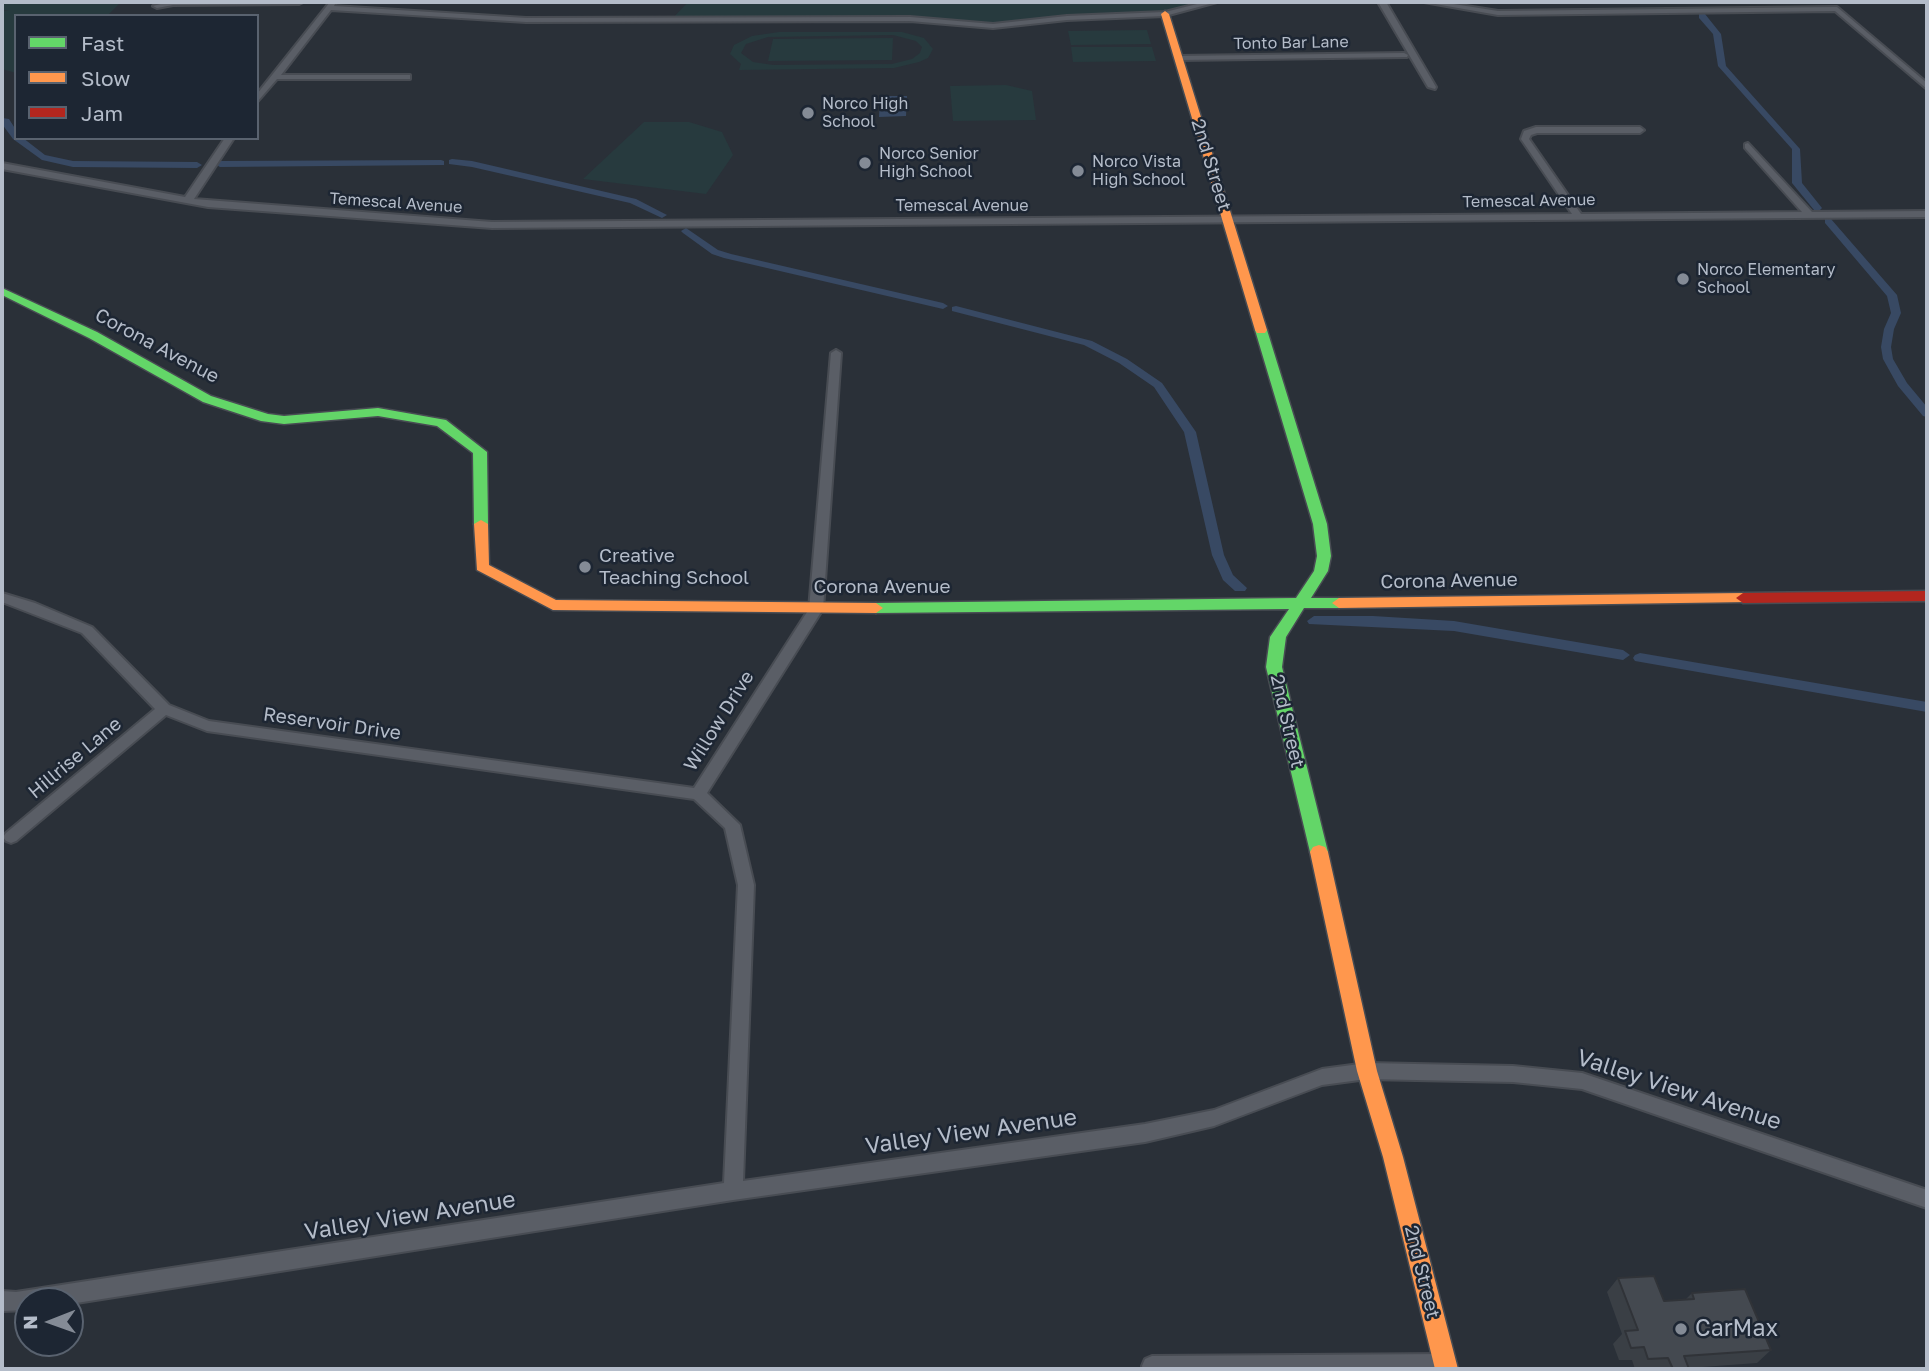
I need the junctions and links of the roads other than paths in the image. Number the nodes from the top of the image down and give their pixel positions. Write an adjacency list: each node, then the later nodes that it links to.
1 (299, 2): 7 (street)
2 (1213, 2): 9 (street)
3 (1382, 2): 15 (street)
4 (1428, 2): 8 (street)
5 (1518, 2): 8 (street)
6 (332, 3): 9 (street); 12 (street)
7 (157, 6)
8 (1521, 12): 14 (street)
9 (1165, 14): 11 (street, 2nd Street)
10 (1404, 55): 11 (street, Tonto Bar Lane)
11 (1179, 58): 25 (street, 2nd Street)
12 (274, 77): 13 (street); 16 (street)
13 (407, 77)
14 (1926, 84)
15 (1432, 87)
16 (259, 97)
17 (1640, 130): 24 (street)
18 (229, 140): 21 (street)
19 (1748, 146): 23 (street)
20 (2, 168): 21 (street, Temescal Avenue)
21 (188, 201): 25 (street, Temescal Avenue)
22 (1927, 214): 23 (street, Temescal Avenue)
23 (1810, 215): 24 (street, Temescal Avenue)
24 (1578, 216): 25 (street, Temescal Avenue)
25 (1227, 220): 30 (street, 2nd Street)
26 (2, 291): 31 (street, Corona Avenue)
27 (836, 353): 31 (street, Willow Drive)
28 (1927, 596): 30 (street, Corona Avenue)
29 (2, 597): 32 (street, Reservoir Drive)
30 (1299, 604): 31 (street, Corona Avenue); 35 (street, 2nd Street)
31 (816, 608): 33 (street, Willow Drive)
32 (164, 709): 33 (street, Reservoir Drive); 34 (street, Hillrise Lane)
33 (698, 794): 36 (street, Willow Drive)
34 (11, 836)
35 (1367, 1071): 36 (street, Valley View Avenue); 37 (street, Valley View Avenue); 40 (street, 2nd Street)
36 (733, 1191): 38 (street, Valley View Avenue)
37 (1927, 1199)
38 (2, 1301)
39 (1152, 1366): 40 (street, 2nd Street)
40 (1446, 1366)

